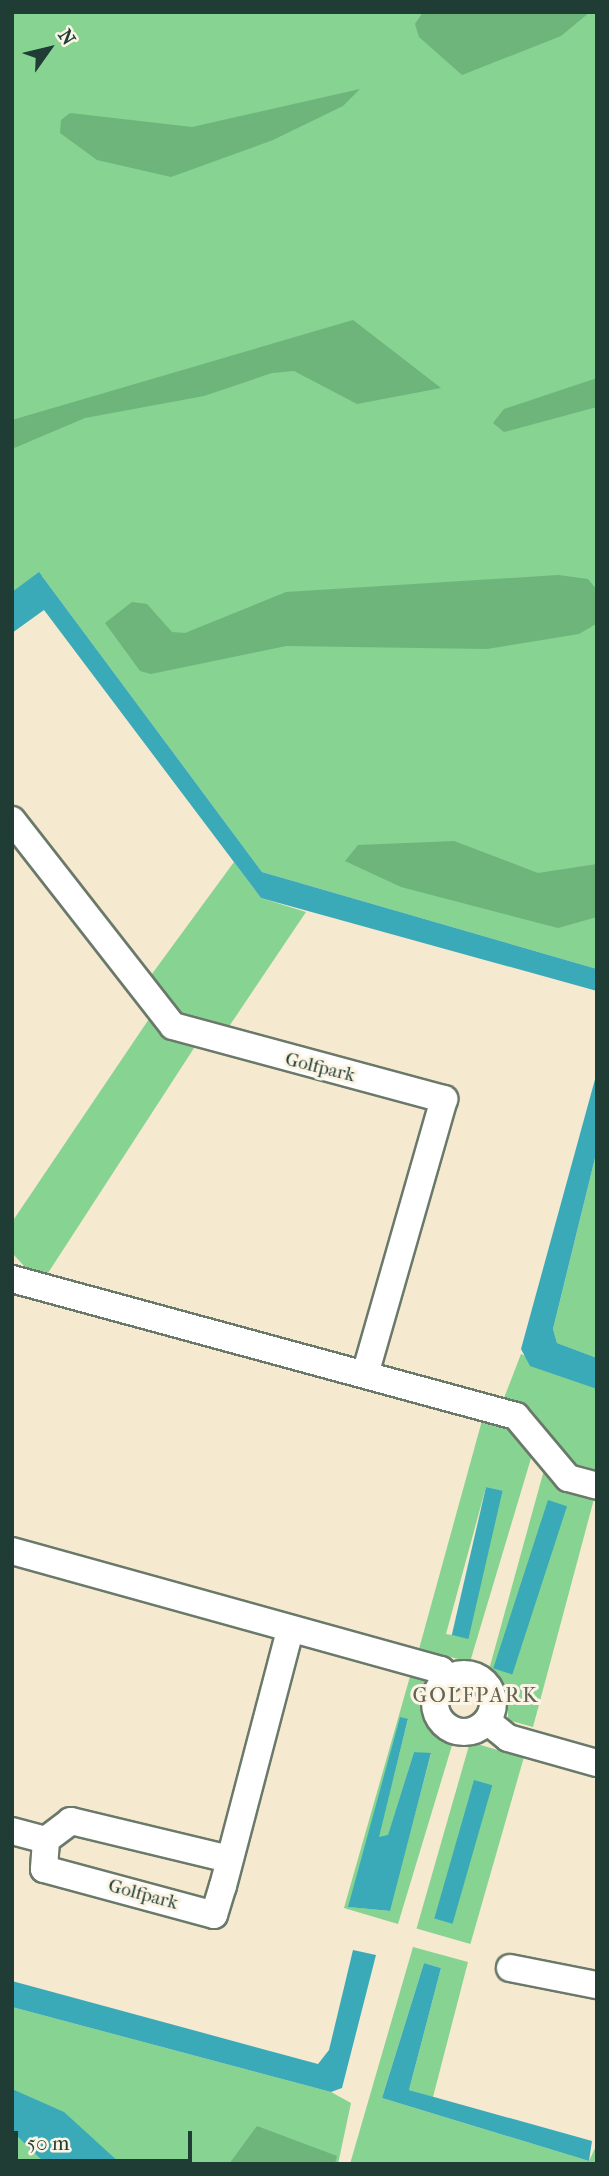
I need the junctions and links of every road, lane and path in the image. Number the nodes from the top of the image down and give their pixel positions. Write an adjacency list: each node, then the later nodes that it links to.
1 (12, 820): 3 (street, Golfpark)
2 (12, 1279): 3 (street)
3 (365, 1374): 4 (street)
4 (597, 1486)
5 (12, 1551): 6 (street)
6 (290, 1631): 7 (street); 12 (street, Golfpark)
7 (447, 1679): 8 (street); 8 (street)
8 (487, 1721): 9 (street)
9 (597, 1763)
10 (12, 1831): 11 (street)
11 (46, 1840): 12 (street); 12 (street, Golfpark)
12 (229, 1859)
13 (510, 1968): 14 (street)
14 (595, 1978)

